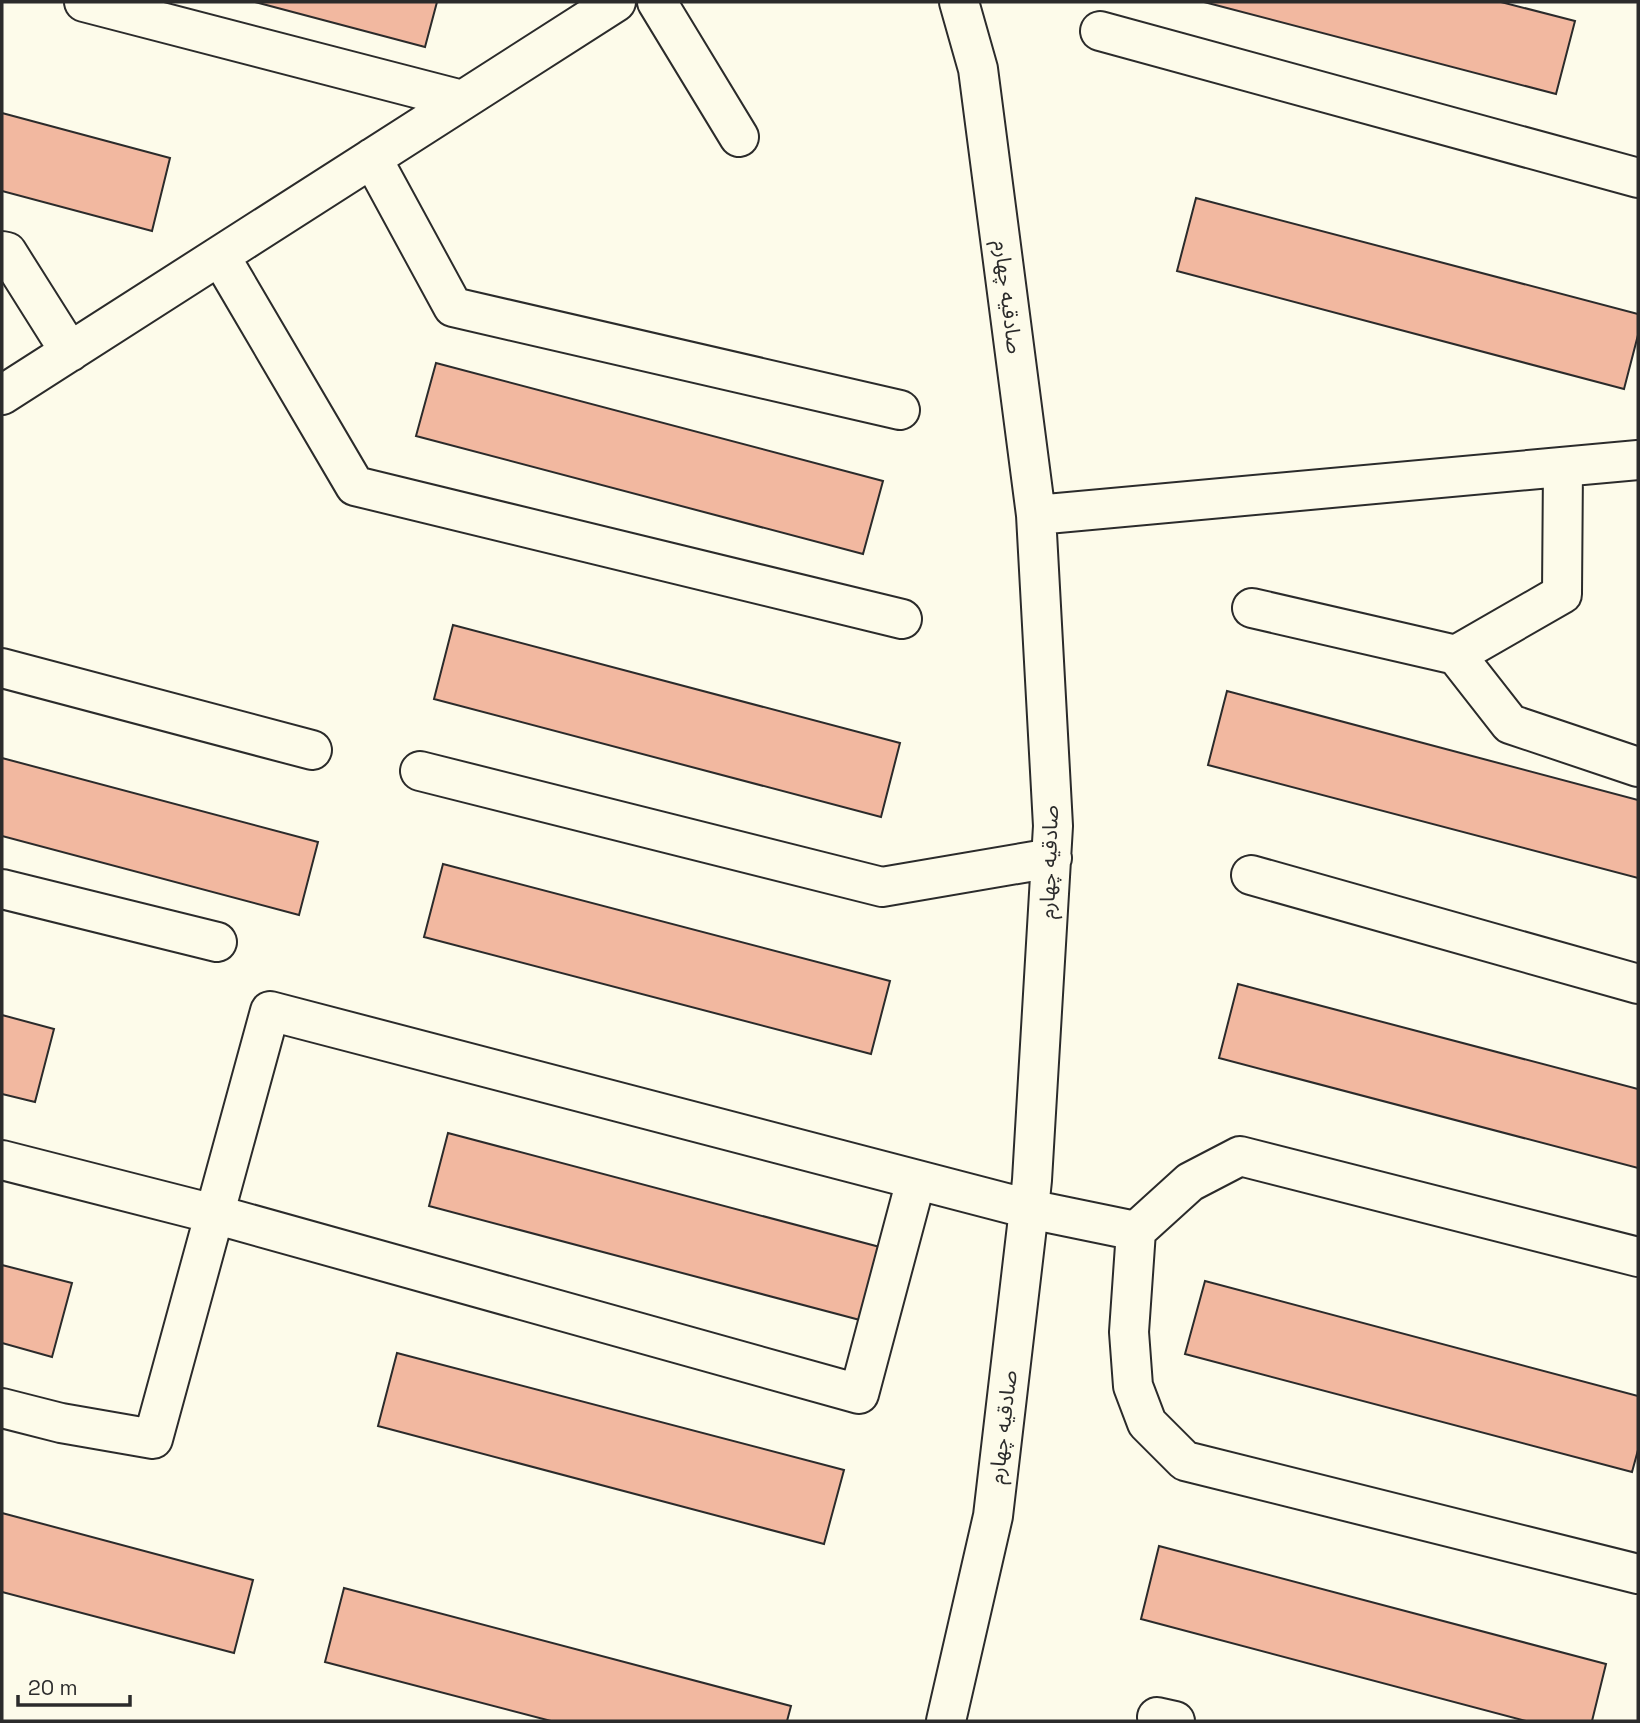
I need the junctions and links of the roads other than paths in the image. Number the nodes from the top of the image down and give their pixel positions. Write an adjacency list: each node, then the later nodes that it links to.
1 (84, 2): 6 (street)
2 (616, 2): 6 (street)
3 (657, 2): 7 (street)
4 (959, 2): 17 (street, صادقیه چهارم)
5 (1100, 31): 9 (street)
6 (462, 100): 8 (street)
7 (739, 137)
8 (372, 158): 11 (street); 14 (street)
9 (1638, 178)
10 (2, 251): 12 (street)
11 (220, 256): 12 (street); 19 (street)
12 (70, 352): 13 (street)
13 (2, 395)
14 (900, 410)
15 (1638, 460): 16 (street)
16 (1563, 467): 17 (street); 20 (street)
17 (1036, 515): 25 (street, صادقیه چهارم)
18 (1252, 608): 20 (street)
19 (902, 619)
20 (1456, 655): 23 (street)
21 (2, 668): 22 (street)
22 (312, 750)
23 (1638, 767)
24 (420, 771): 25 (street)
25 (1052, 858): 32 (street, صادقیه چهارم)
26 (1251, 875): 29 (street)
27 (2, 889): 28 (street)
28 (217, 942)
29 (1638, 983)
30 (2, 1160): 33 (street)
31 (916, 1180): 32 (street); 33 (street); 33 (street)
32 (1029, 1209): 34 (street); 38 (street, صادقیه چهارم)
33 (214, 1214): 36 (street)
34 (1136, 1231): 35 (street); 37 (street)
35 (1638, 1257)
36 (2, 1408)
37 (1638, 1574)
38 (946, 1721)

